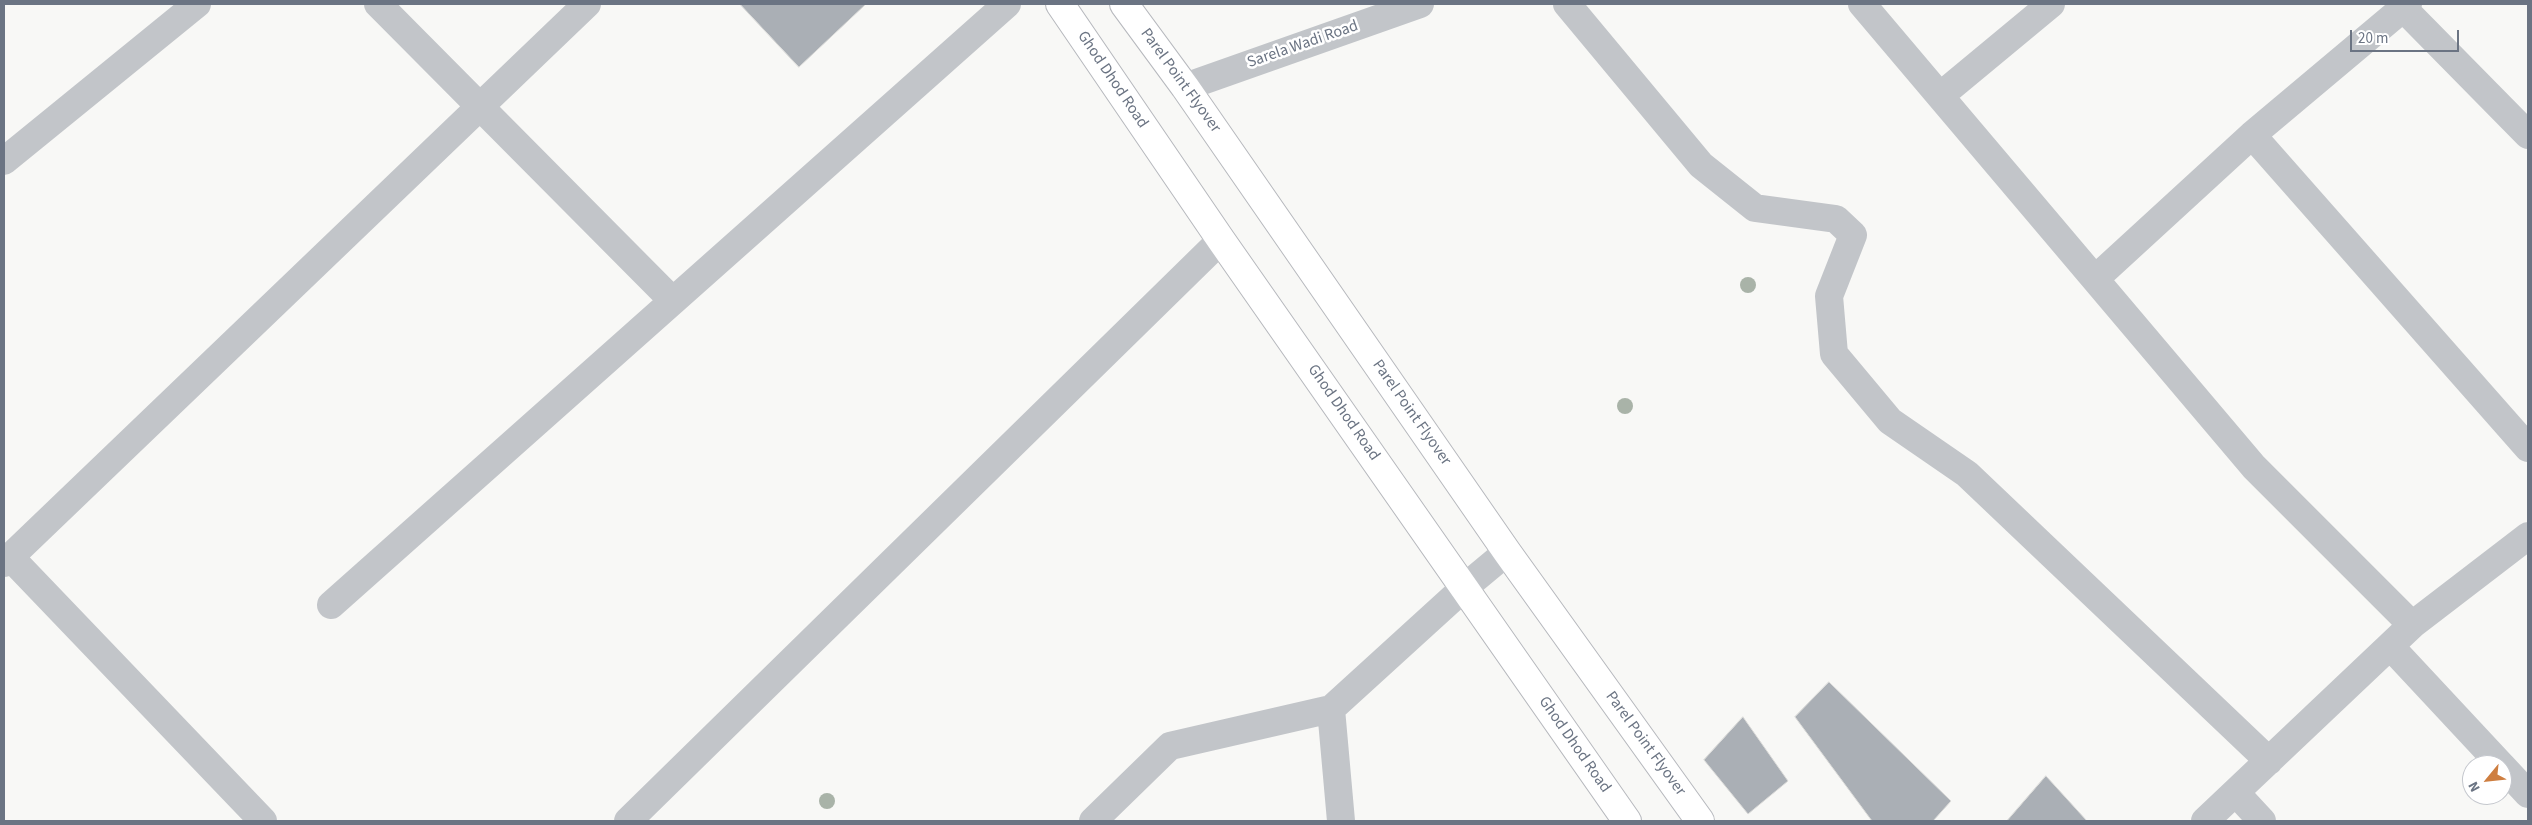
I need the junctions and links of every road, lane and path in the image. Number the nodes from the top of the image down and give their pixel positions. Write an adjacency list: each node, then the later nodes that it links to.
1 (197, 4): 17 (street)
2 (378, 4): 14 (street)
3 (587, 4): 14 (street)
4 (1007, 4): 20 (street)
5 (1060, 4): 18 (main road, Ghod Dhod Road)
6 (1124, 4): 12 (main road, Parel Point Flyover)
7 (1420, 4): 12 (street, Sarela Wadi Road)
8 (1566, 4): 31 (street)
9 (1862, 4): 13 (street)
10 (2051, 4): 13 (street)
11 (2406, 6): 15 (street); 16 (street)
12 (1186, 86): 23 (main road, Parel Point Flyover)
13 (1940, 96): 19 (street)
14 (480, 106): 20 (street); 24 (street)
15 (2252, 135): 19 (street); 21 (street)
16 (2528, 135)
17 (4, 161)
18 (1221, 240): 25 (main road, Ghod Dhod Road); 36 (street)
19 (2095, 279): 27 (street)
20 (673, 301): 26 (street)
21 (2528, 448)
22 (2528, 536): 27 (street)
23 (1507, 552): 25 (street); 40 (main road, Parel Point Flyover)
24 (7, 560): 35 (street)
25 (1464, 587): 29 (street); 39 (main road, Ghod Dhod Road)
26 (331, 605)
27 (2412, 624): 28 (street)
28 (2390, 646): 30 (street); 31 (street)
29 (1331, 708): 37 (street); 38 (street)
30 (2493, 755)
31 (2269, 762): 33 (street)
32 (2512, 776): 34 (street)
33 (2236, 792): 41 (street); 42 (street)
34 (2528, 794)
35 (263, 821)
36 (628, 821)
37 (1094, 821)
38 (1340, 821)
39 (1627, 821)
40 (1700, 821)
41 (2206, 821)
42 (2262, 821)

